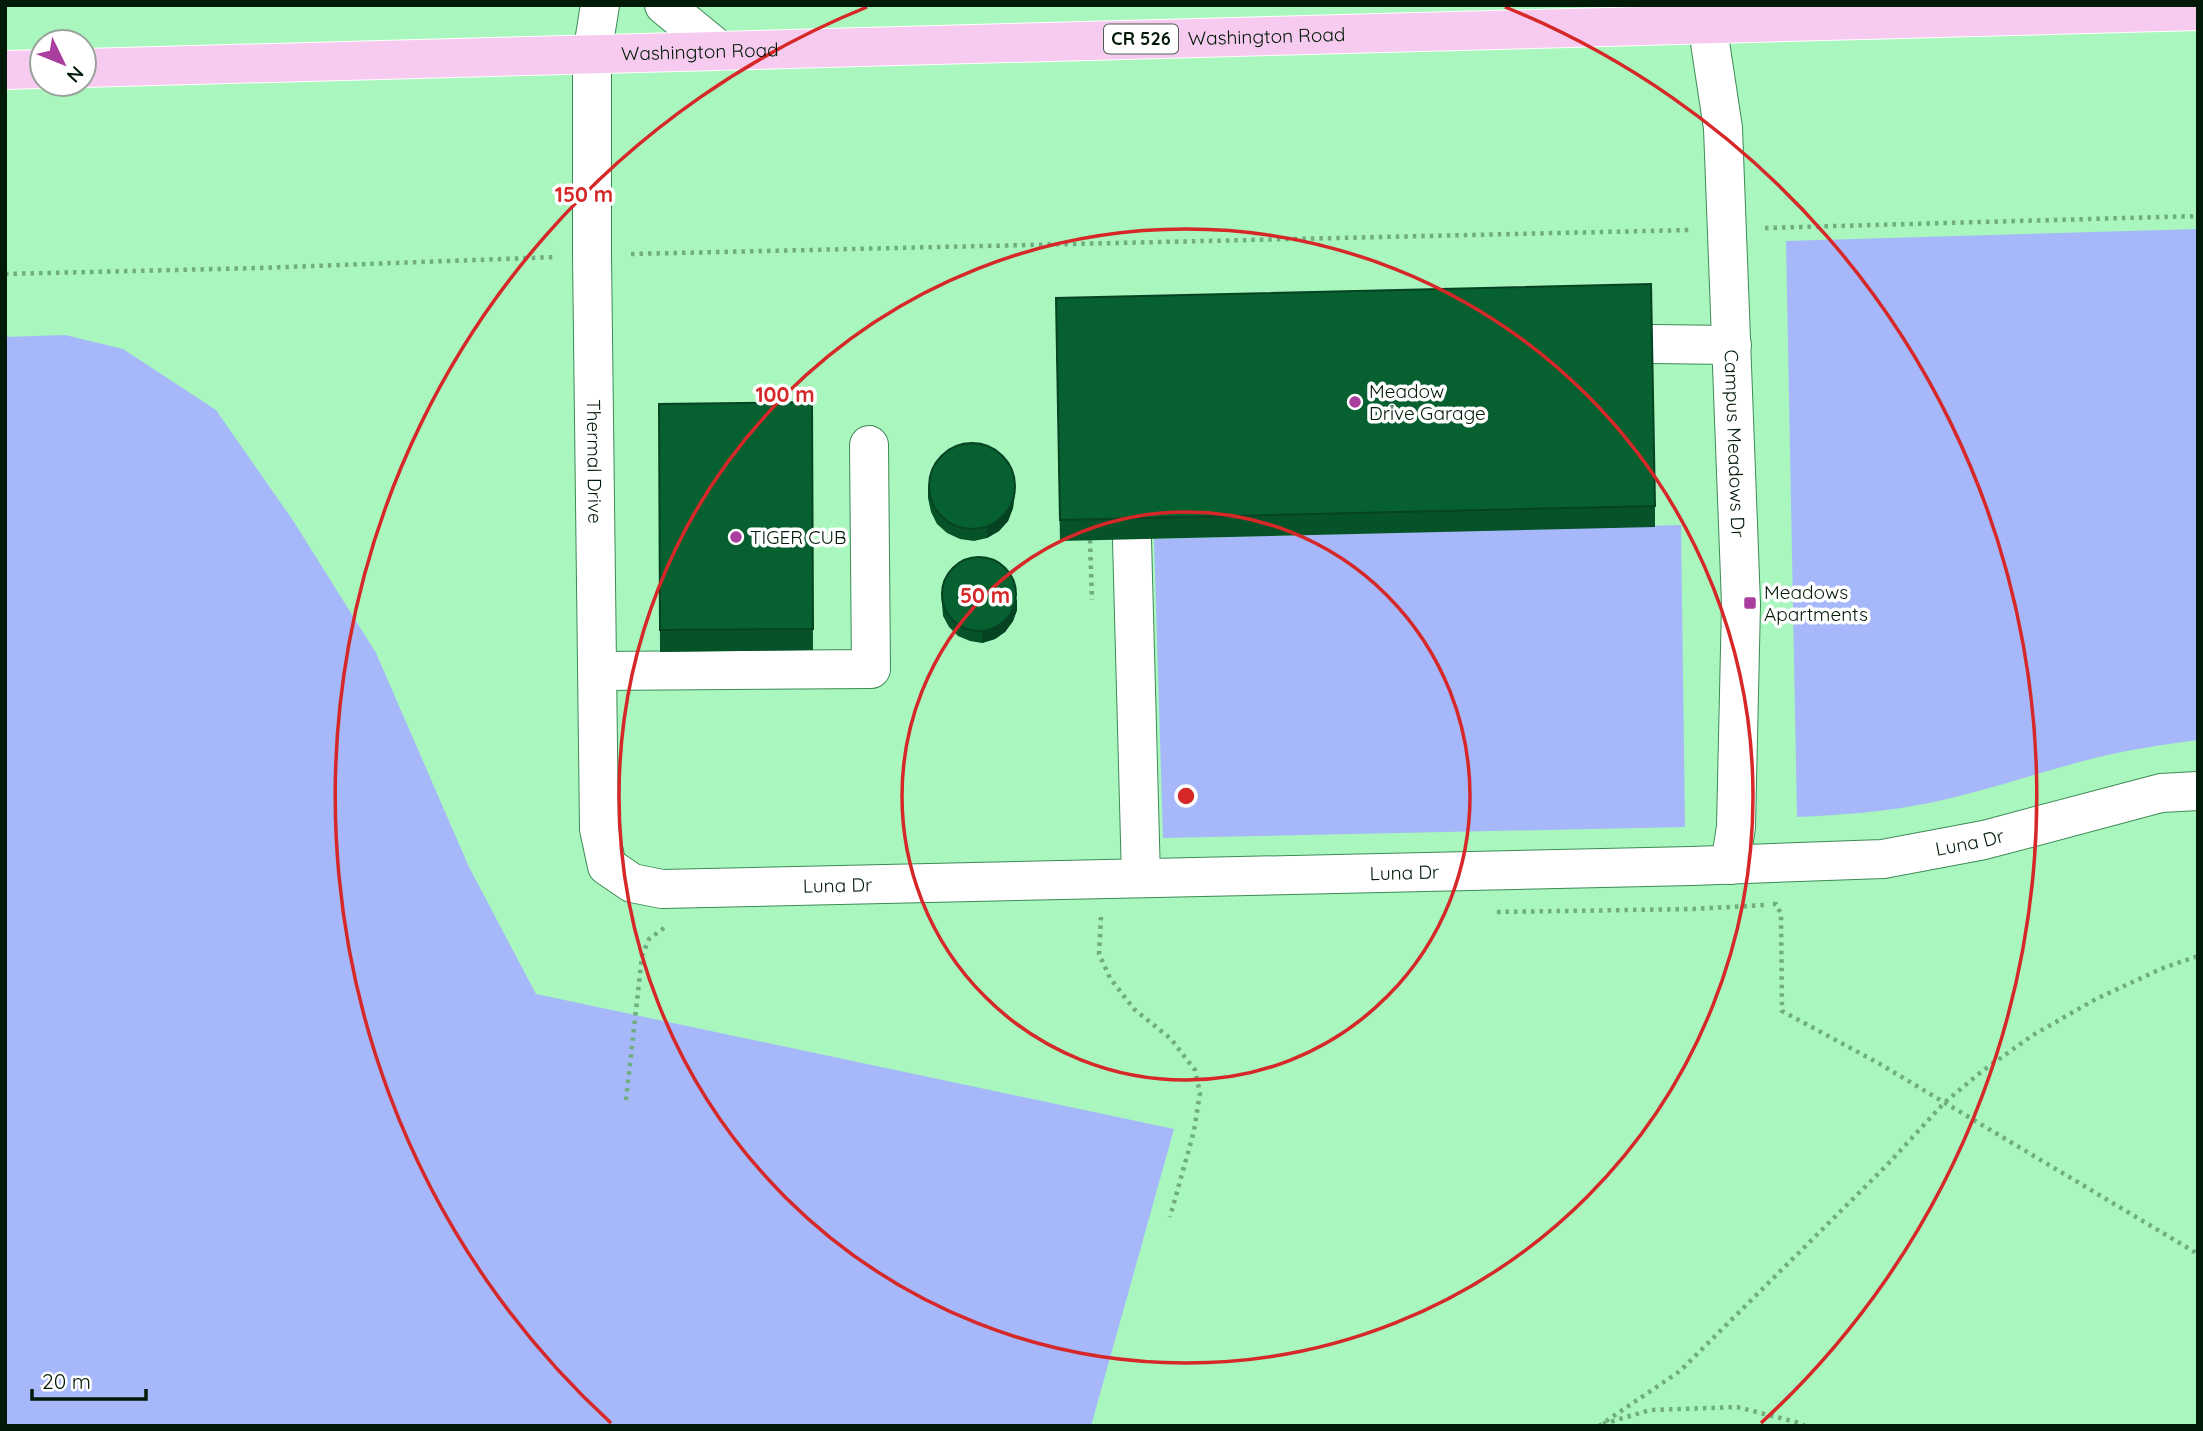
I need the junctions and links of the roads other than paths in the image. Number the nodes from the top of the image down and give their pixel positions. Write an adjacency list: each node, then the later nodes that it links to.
1 (600, 5): 6 (street, Thermal Drive)
2 (664, 5): 5 (street)
3 (2198, 11): 4 (main road, Washington Road / CR 526)
4 (1707, 23): 5 (main road, Washington Road / CR 526); 11 (street, Campus Meadows Dr)
5 (720, 51): 6 (main road, Washington Road / CR 526)
6 (592, 55): 7 (main road, Washington Road / CR 526); 14 (street, Thermal Drive)
7 (98, 68)
8 (28, 69): 9 (main road)
9 (5, 70)
10 (1652, 344): 11 (street)
11 (1732, 345): 16 (street, Campus Meadows Dr)
12 (869, 445): 14 (street)
13 (1132, 540): 18 (street)
14 (598, 671): 17 (street, Thermal Drive)
15 (2198, 791): 16 (street, Luna Dr)
16 (1730, 865): 18 (street, Luna Dr)
17 (607, 866): 18 (street, Luna Dr)
18 (1141, 878)

